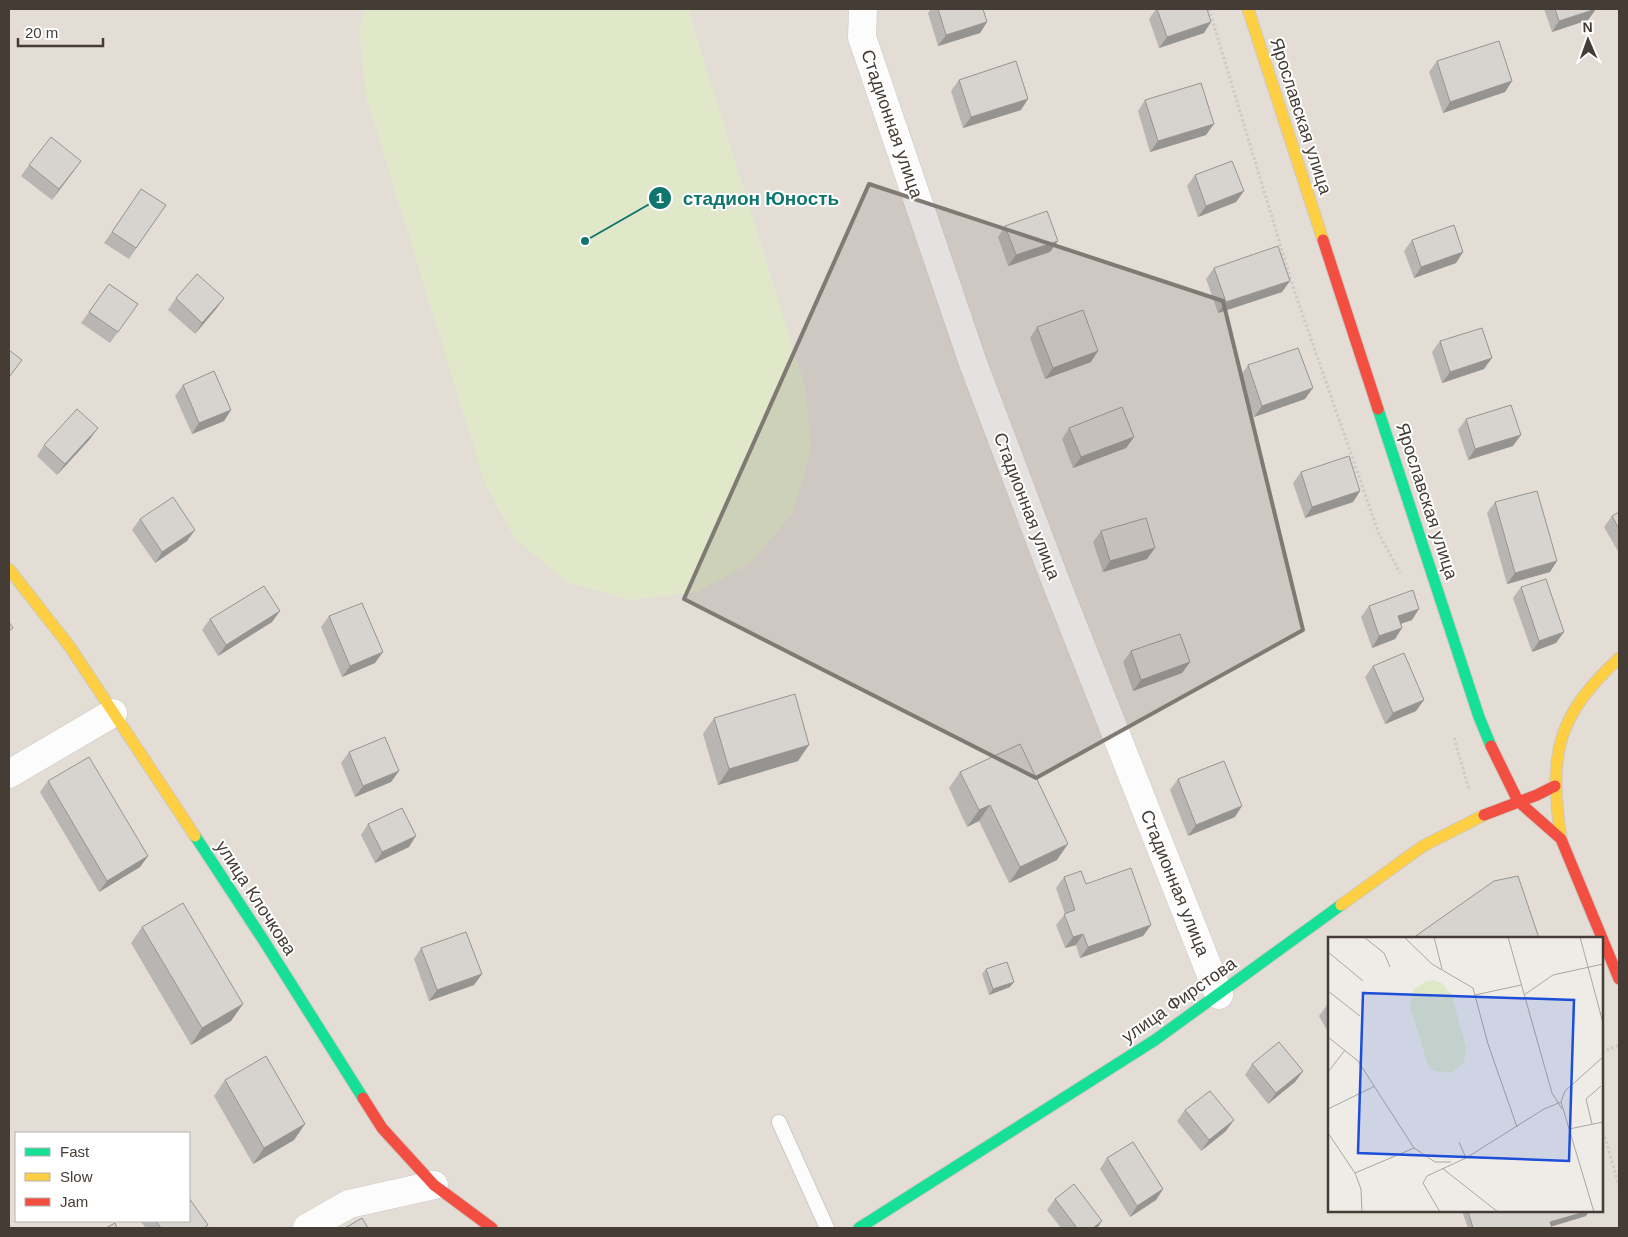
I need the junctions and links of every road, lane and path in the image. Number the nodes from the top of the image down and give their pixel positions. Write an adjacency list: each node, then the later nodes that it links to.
1 (863, 9): 17 (street, Стадионная улица)
2 (1208, 9): 5 (path)
3 (1248, 9): 11 (street, Ярославская улица)
4 (9, 569): 7 (street, улица Клочкова)
5 (1402, 577)
6 (1619, 658): 10 (street)
7 (114, 713): 9 (street); 22 (street, улица Клочкова)
8 (1453, 733): 12 (path)
9 (9, 774)
10 (1555, 786): 11 (street, улица Фирстова); 13 (street)
11 (1518, 801): 12 (street, улица Фирстова); 13 (street, Ярославская улица)
12 (1477, 817): 17 (street, улица Фирстова)
13 (1561, 839): 14 (street, Ярославская улица)
14 (1602, 937)
15 (1603, 940): 16 (street, Ярославская улица)
16 (1619, 979)
17 (1219, 995): 27 (street, улица Фирстова)
18 (1619, 1045): 19 (path)
19 (1603, 1052)
20 (779, 1122): 26 (lane)
21 (1603, 1130): 23 (path)
22 (434, 1185): 24 (street); 25 (street, улица Клочкова)
23 (1619, 1186)
24 (307, 1228)
25 (492, 1228)
26 (827, 1228)
27 (859, 1228)

